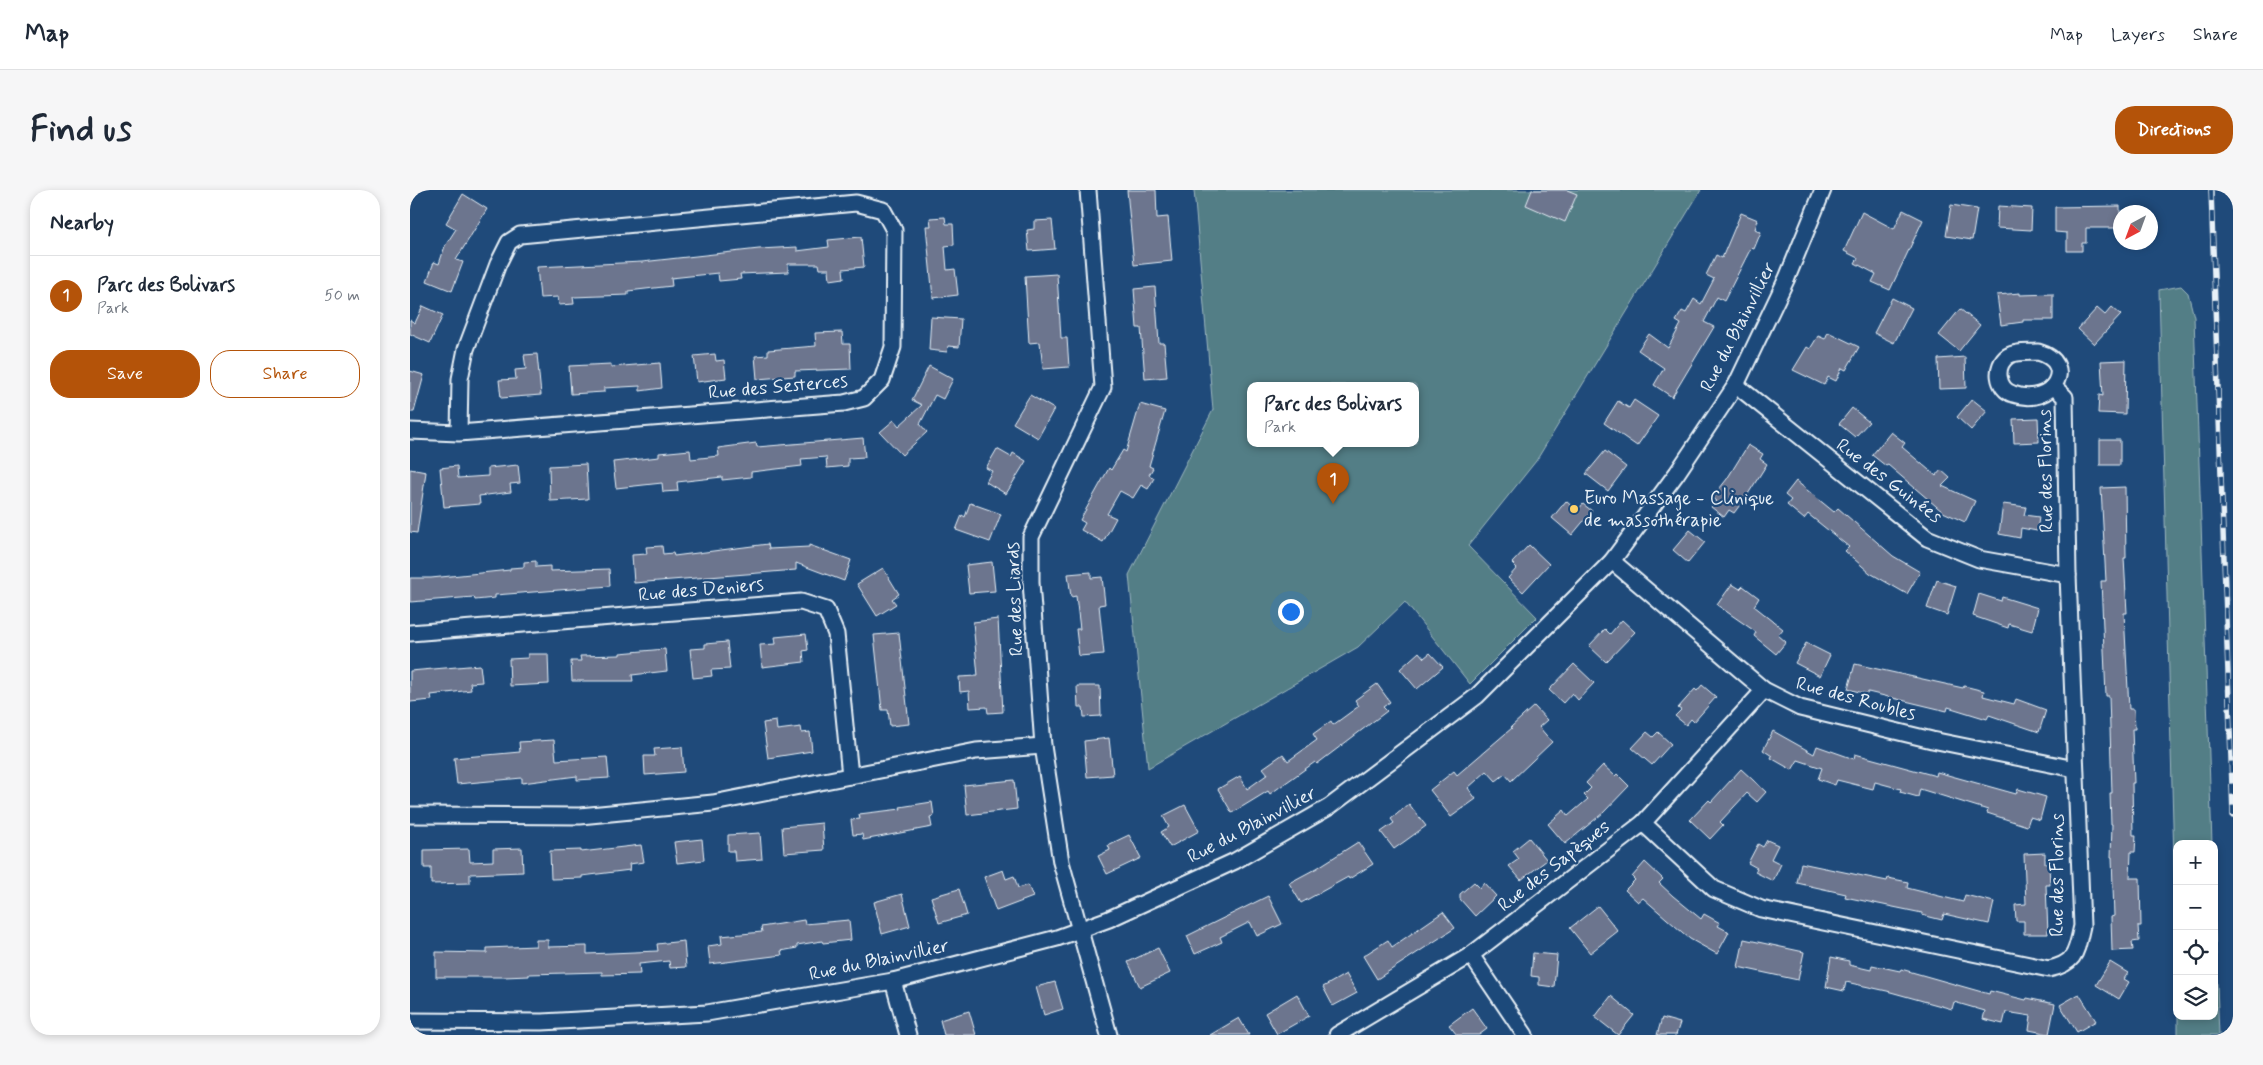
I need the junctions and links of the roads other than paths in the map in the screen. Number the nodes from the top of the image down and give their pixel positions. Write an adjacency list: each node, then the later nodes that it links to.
1 (1088, 190): 11 (street, Rue des Liards)
2 (1823, 190): 3 (street, Rue du Blainvillier)
3 (1736, 385): 7 (street, Rue du Blainvillier); 8 (street, Rue des Guinées)
4 (2054, 386): 8 (street, Rue des Florins)
5 (410, 431): 6 (street, Rue des Sesterces)
6 (459, 433): 6 (street, Rue des Sesterces)
7 (1612, 561): 10 (street, Rue des Roubles); 16 (street, Rue du Blainvillier)
8 (2068, 575): 12 (street, Rue des Florins)
9 (410, 633): 13 (street, Rue des Deniers)
10 (1764, 690): 12 (street, Rue des Roubles); 15 (street, Rue des Sapèques)
11 (1043, 746): 13 (street); 16 (street, Rue des Liards)
12 (2075, 768): 15 (street, Rue des Florins)
13 (850, 776): 14 (street)
14 (410, 815)
15 (1643, 823): 17 (street, Rue des Sapèques)
16 (1081, 929): 18 (street, Rue du Blainvillier); 21 (street, Rue des Liards)
17 (1471, 956): 22 (street, Rue des Sapèques); 23 (street)
18 (893, 981): 19 (street, Rue du Blainvillier); 20 (street)
19 (410, 1021)
20 (908, 1035)
21 (1109, 1035)
22 (1337, 1035)
23 (1525, 1035)

